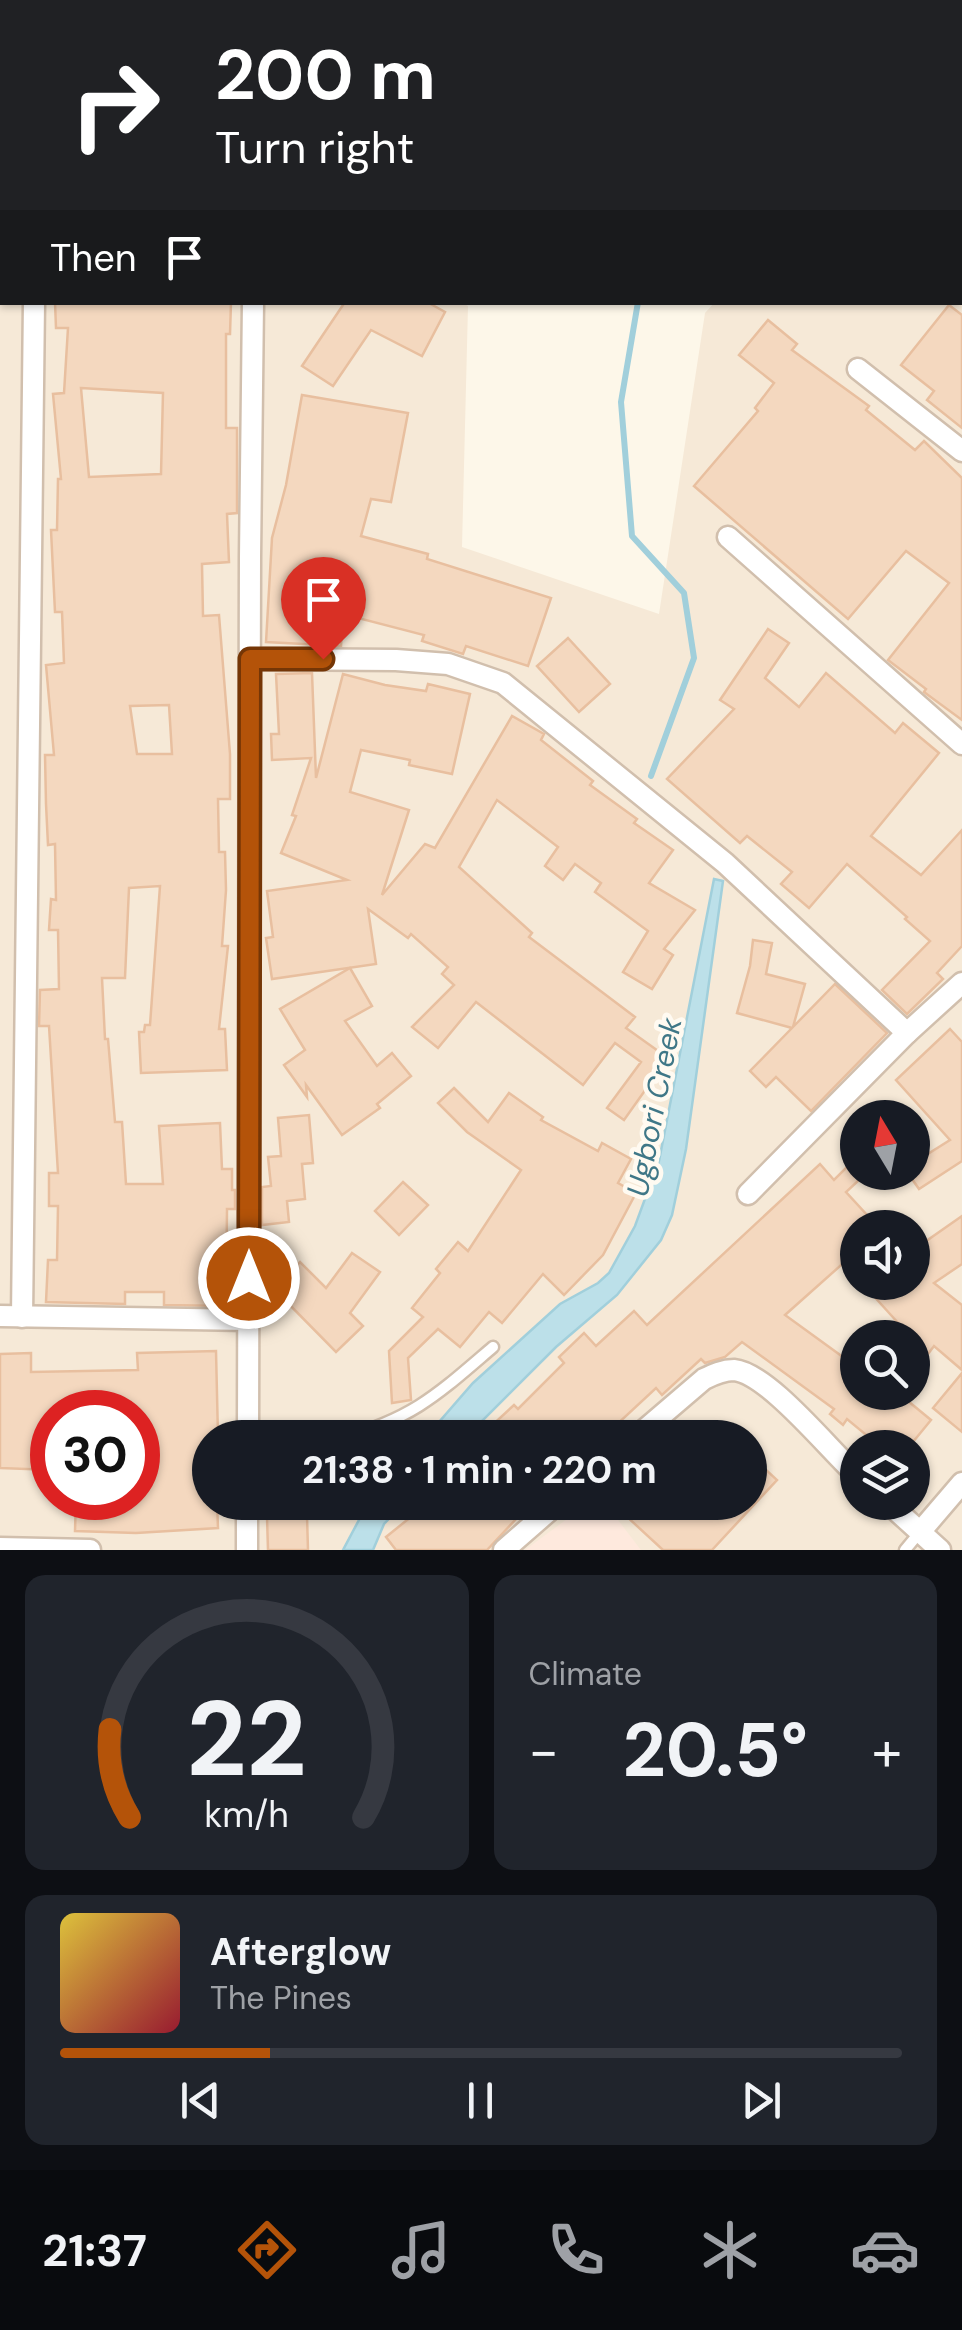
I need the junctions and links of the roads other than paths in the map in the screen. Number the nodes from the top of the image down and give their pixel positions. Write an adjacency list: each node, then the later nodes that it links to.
1 (34, 305): 12 (street)
2 (254, 305): 6 (street)
3 (858, 369): 4 (street)
4 (962, 451)
5 (728, 537): 7 (street)
6 (250, 659): 9 (street); 13 (street)
7 (962, 744)
8 (962, 983): 9 (street)
9 (907, 1034): 10 (street)
10 (748, 1194)
11 (0, 1316): 12 (street)
12 (22, 1316): 13 (street)
13 (249, 1320): 15 (street)
14 (493, 1347): 16 (lane)
15 (248, 1420)
16 (397, 1420)
17 (656, 1420): 18 (street)
18 (840, 1458)
19 (962, 1483): 23 (street)
20 (247, 1520): 26 (street)
21 (539, 1520): 27 (street)
22 (907, 1520): 23 (street)
23 (920, 1532): 28 (lane); 29 (street)
24 (0, 1548): 25 (street)
25 (90, 1550)
26 (247, 1550)
27 (504, 1550)
28 (905, 1550)
29 (940, 1550)

